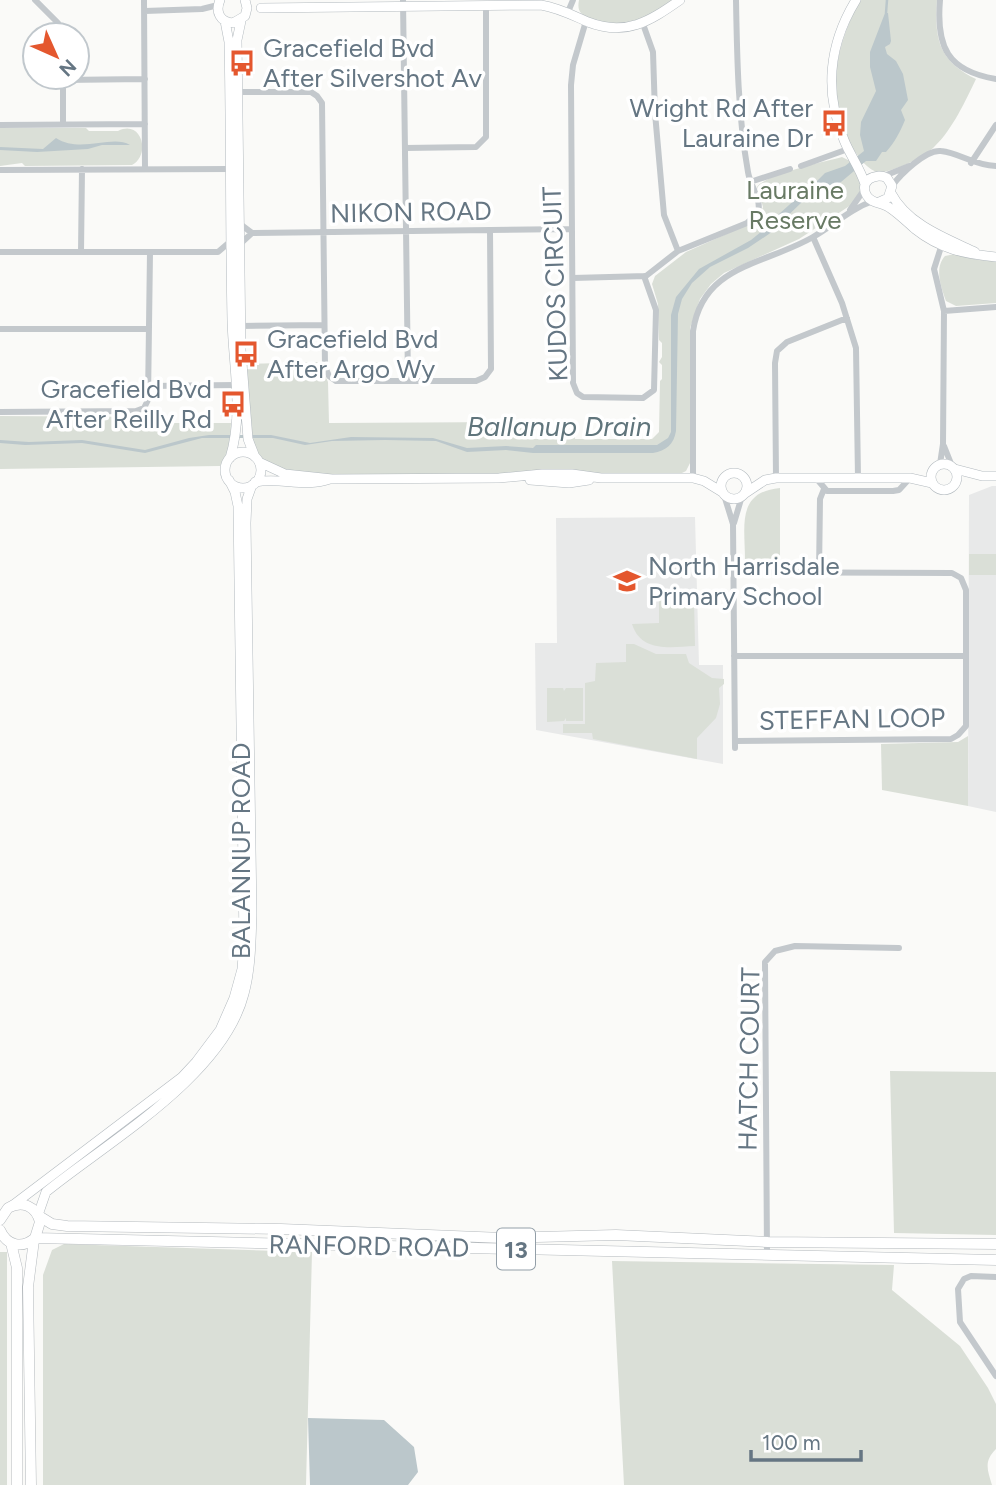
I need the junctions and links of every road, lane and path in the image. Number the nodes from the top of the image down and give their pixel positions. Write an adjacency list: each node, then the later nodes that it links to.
1 (35, 0): 17 (street)
2 (144, 0): 14 (street)
3 (573, 0): 15 (street)
4 (680, 0): 19 (street)
5 (736, 0): 41 (street)
6 (856, 0): 30 (street)
7 (940, 0): 22 (street)
8 (246, 1): 12 (street); 16 (street)
9 (320, 3): 10 (street); 12 (street)
10 (403, 3): 11 (street); 29 (street)
11 (486, 5): 15 (street); 29 (street)
12 (261, 8): 16 (street)
13 (220, 10): 14 (street); 16 (street); 37 (street)
14 (145, 11): 21 (street)
15 (568, 12): 18 (street)
16 (243, 19): 24 (street)
17 (56, 21)
18 (586, 21): 19 (street); 47 (street, KUDOS CIRCUIT)
19 (643, 24): 55 (street)
20 (91, 78): 21 (street)
21 (145, 79): 26 (street)
22 (996, 79)
23 (63, 91): 25 (street)
24 (238, 92): 46 (street); 50 (street)
25 (63, 124): 26 (street); 27 (street)
26 (145, 124): 36 (street)
27 (0, 125)
28 (996, 125): 31 (street)
29 (405, 148): 49 (street)
30 (855, 160): 33 (street); 40 (street); 42 (street)
31 (971, 163): 32 (street); 34 (street)
32 (914, 164): 40 (street); 43 (street)
33 (801, 166)
34 (996, 166)
35 (82, 169): 36 (street); 39 (street); 57 (street)
36 (145, 169): 37 (street)
37 (231, 169): 53 (street)
38 (790, 169): 41 (street)
39 (0, 170)
40 (879, 176): 42 (street); 43 (street)
41 (750, 181): 55 (street)
42 (865, 187): 44 (street); 45 (street)
43 (891, 190): 44 (street); 54 (street)
44 (876, 201): 45 (street); 54 (street)
45 (849, 211): 52 (street)
46 (240, 224): 51 (street); 53 (street)
47 (572, 229): 48 (street, NIKON ROAD); 63 (street, KUDOS CIRCUIT)
48 (490, 230): 49 (street, NIKON ROAD); 71 (street)
49 (407, 231): 50 (street, NIKON ROAD); 71 (street)
50 (324, 232): 51 (street, NIKON ROAD); 67 (street)
51 (252, 233): 53 (street)
52 (813, 237): 66 (street); 85 (street)
53 (236, 242): 59 (street); 61 (street); 68 (street)
54 (942, 242): 60 (street); 65 (street)
55 (678, 251): 62 (street)
56 (0, 252): 57 (street)
57 (80, 252): 58 (street)
58 (150, 252): 59 (street); 70 (street)
59 (218, 252): 61 (street)
60 (996, 257)
61 (231, 263): 72 (street)
62 (644, 276): 63 (street); 63 (street, KUDOS CIRCUIT)
63 (573, 278)
64 (996, 307): 65 (street)
65 (944, 311): 75 (street)
66 (847, 318): 86 (street); 88 (street)
67 (324, 325): 68 (street); 71 (street)
68 (240, 326): 77 (street)
69 (0, 329): 70 (street)
70 (149, 329): 73 (street)
71 (408, 381)
72 (236, 384): 73 (street); 76 (street)
73 (149, 386): 74 (street)
74 (0, 412)
75 (943, 444): 78 (street); 79 (street)
76 (230, 457): 77 (street); 91 (street)
77 (257, 459): 90 (street); 95 (street)
78 (940, 464): 79 (street); 80 (street)
79 (953, 467): 83 (street); 96 (street)
80 (931, 472): 89 (street); 94 (street)
81 (726, 476): 82 (street); 93 (street); 98 (street)
82 (741, 476): 92 (street); 99 (street)
83 (982, 476): 84 (street); 96 (street)
84 (996, 476)
85 (693, 478): 90 (street); 93 (street)
86 (775, 478): 87 (street); 92 (street)
87 (816, 478): 88 (street); 97 (street)
88 (858, 478): 89 (street)
89 (911, 478): 94 (street); 97 (street)
90 (332, 479): 95 (street)
91 (229, 480): 95 (street); 105 (street, BALANNUP ROAD)
92 (765, 480): 99 (street)
93 (704, 481): 98 (street)
94 (932, 483): 96 (street)
95 (254, 484): 105 (street, BALANNUP ROAD)
96 (956, 484)
97 (824, 489): 102 (street)
98 (723, 493): 99 (street); 100 (street)
99 (743, 495): 100 (street)
100 (733, 524): 101 (street)
101 (734, 572): 102 (street, STEFFAN LOOP); 103 (street)
102 (819, 573): 104 (street, STEFFAN LOOP)
103 (734, 656): 104 (street); 104 (street, STEFFAN LOOP)
104 (966, 656)
105 (248, 898): 107 (street, BALANNUP ROAD); 108 (street, BALANNUP ROAD)
106 (899, 948): 112 (street, HATCH COURT)
107 (12, 1205): 108 (main road, 13); 109 (main road)
108 (38, 1215): 111 (main road); 112 (main road, RANFORD ROAD / 13)
109 (0, 1217)
110 (3, 1236): 111 (main road, 13); 119 (main road)
111 (34, 1239): 114 (main road, RANFORD ROAD / 13); 120 (main road)
112 (768, 1242): 113 (main road, RANFORD ROAD / 13); 114 (street, HATCH COURT)
113 (996, 1244)
114 (767, 1253): 115 (main road, RANFORD ROAD / 13)
115 (996, 1260)
116 (996, 1277): 117 (street)
117 (992, 1361): 118 (street)
118 (996, 1376)
119 (17, 1485)
120 (31, 1485)

